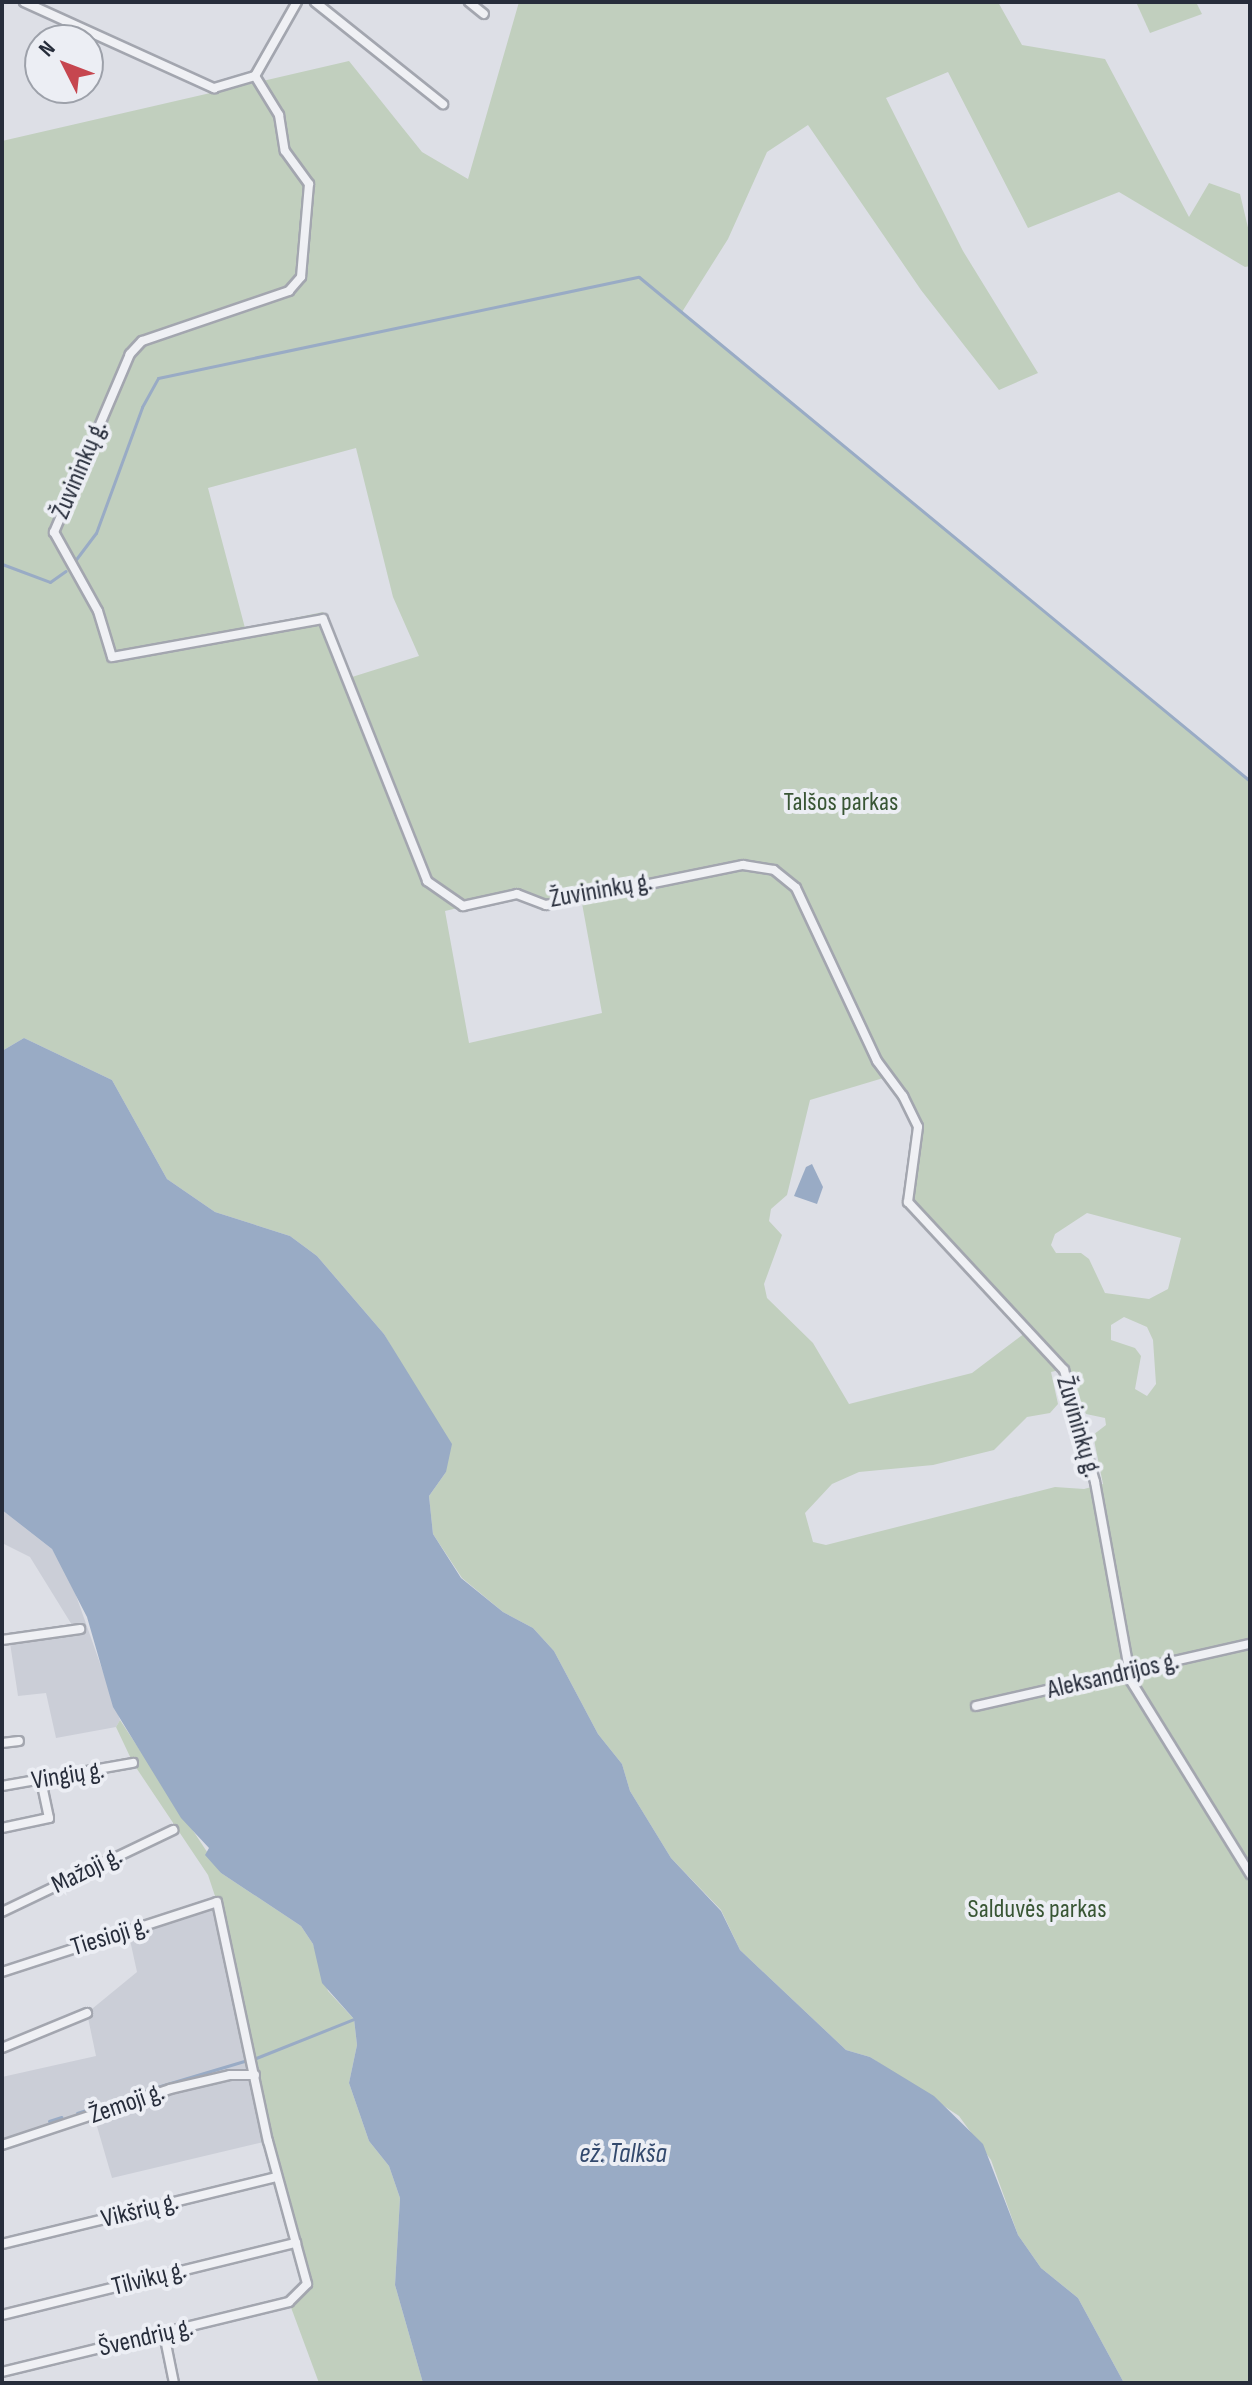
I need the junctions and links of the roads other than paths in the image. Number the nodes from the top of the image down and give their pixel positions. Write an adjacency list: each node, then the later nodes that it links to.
1 (24, 2): 6 (street)
2 (297, 2): 6 (street)
3 (315, 2): 7 (street)
4 (469, 2): 5 (street)
5 (484, 14)
6 (255, 76): 11 (street, Žuvininkų g.)
7 (443, 104)
8 (80, 1629): 9 (street)
9 (2, 1640)
10 (1250, 1644): 11 (street, Aleksandrijos g.)
11 (1128, 1672): 12 (street, Aleksandrijos g.); 20 (street, Žuvininkų g.)
12 (976, 1706)
13 (19, 1741): 14 (street)
14 (2, 1743)
15 (133, 1763): 16 (street, Vingių g.)
16 (41, 1780): 17 (street, Vingių g.); 18 (street)
17 (2, 1786)
18 (2, 1828)
19 (173, 1830): 21 (street, Mažoji g.)
20 (1250, 1874)
21 (2, 1912)
22 (2, 1972): 25 (street, Tiesioji g.)
23 (87, 2013): 24 (street)
24 (2, 2048)
25 (255, 2075): 26 (street, Žemoji g.); 27 (street)
26 (2, 2145)
27 (277, 2177): 28 (street); 29 (street, Vikšrių g.)
28 (296, 2243): 30 (street, Tilvikų g.); 31 (street, Švendrių g.)
29 (2, 2244)
30 (2, 2315)
31 (164, 2334): 32 (street, Švendrių g.); 33 (street)
32 (2, 2372)
33 (174, 2383)

